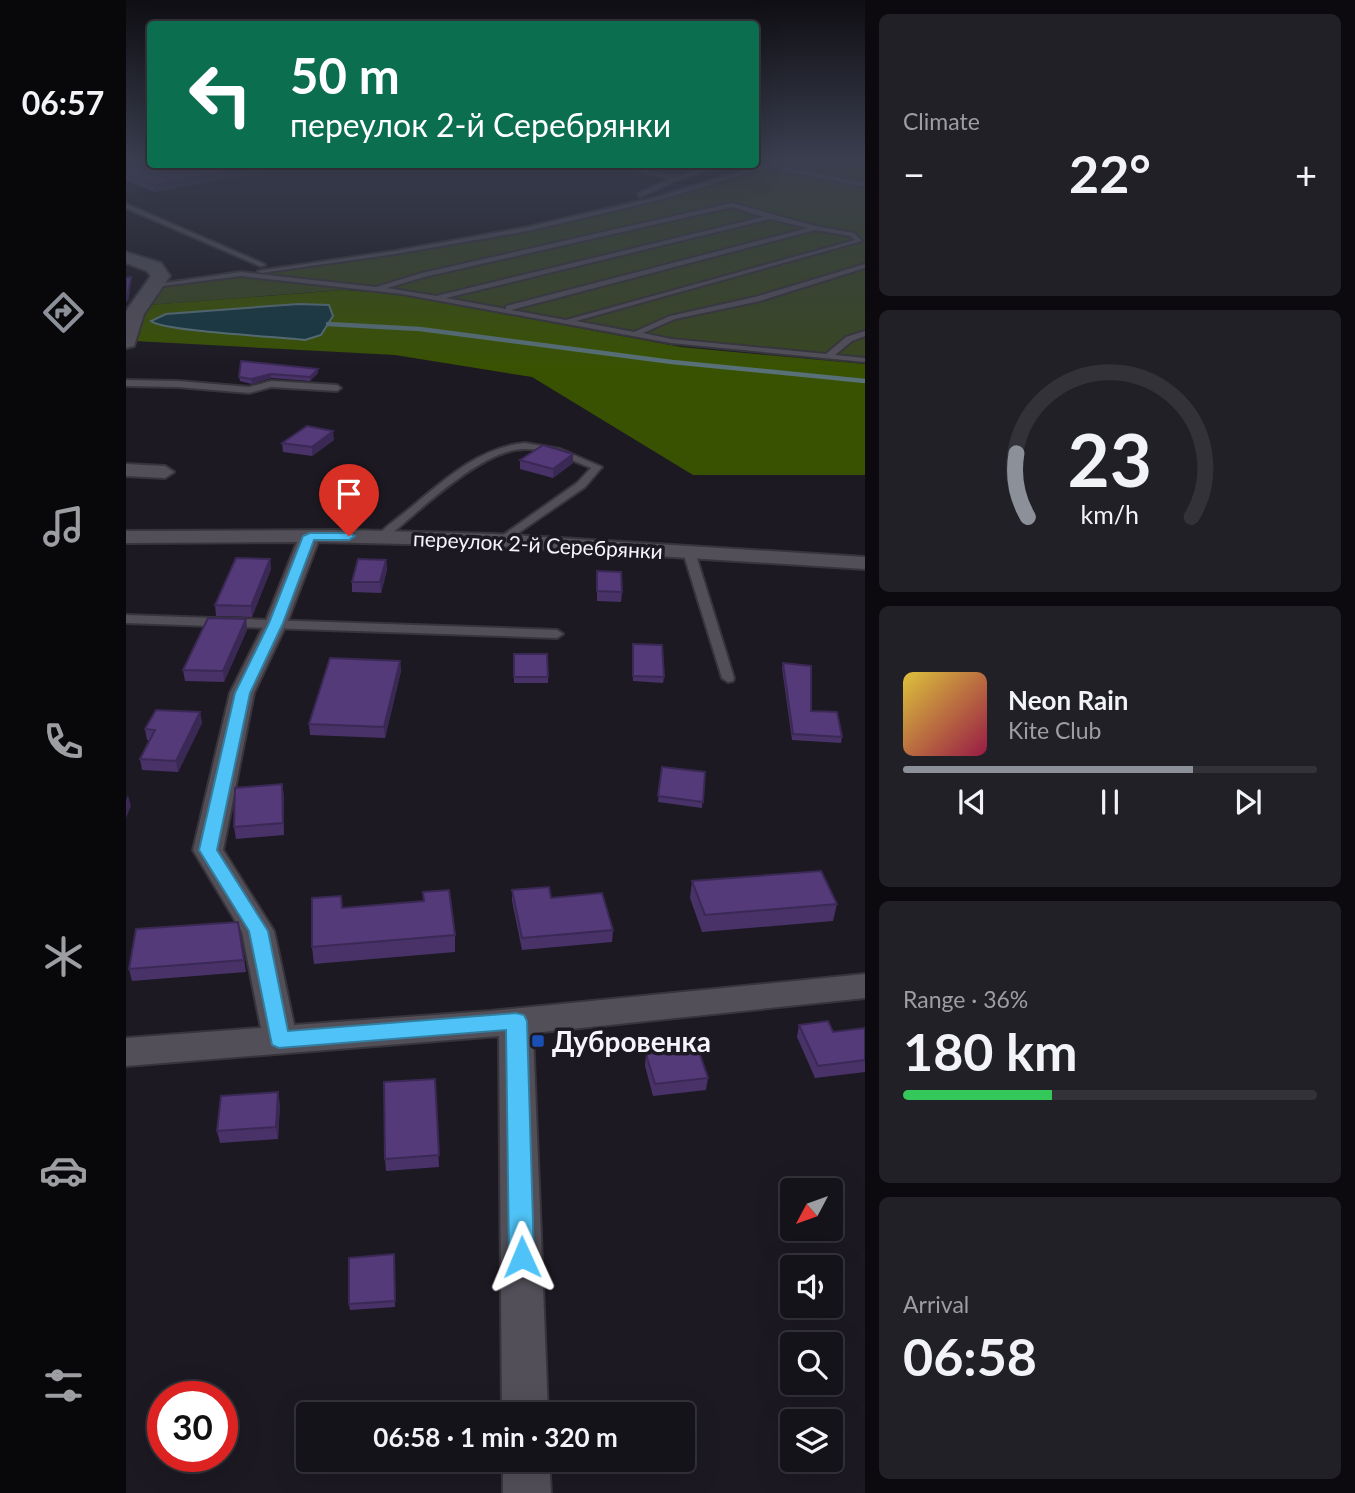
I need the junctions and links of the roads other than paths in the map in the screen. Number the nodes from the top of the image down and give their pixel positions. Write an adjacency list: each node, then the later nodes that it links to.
1 (176, 228): 10 (lane)
2 (490, 228): 10 (lane)
3 (524, 228): 12 (lane)
4 (632, 228): 15 (lane)
5 (726, 228): 16 (lane)
6 (815, 228): 7 (lane); 17 (lane)
7 (852, 234): 8 (lane); 18 (lane)
8 (865, 237)
9 (126, 257): 14 (street)
10 (262, 265): 13 (lane)
11 (865, 265): 20 (lane)
12 (241, 274): 13 (lane); 15 (lane)
13 (215, 277): 14 (lane)
14 (155, 285): 21 (street)
15 (374, 289): 16 (lane)
16 (437, 298): 17 (lane)
17 (500, 309): 18 (lane)
18 (564, 322): 20 (lane)
19 (865, 333): 22 (lane)
20 (635, 335): 22 (lane)
21 (126, 341)
22 (828, 356): 23 (lane)
23 (865, 360)
24 (126, 383): 25 (lane)
25 (337, 388)
26 (126, 470): 27 (street)
27 (165, 472)
28 (310, 536): 29 (street, переулок 2-й Серебрянки); 30 (street, переулок 2-й Серебрянки); 35 (street)
29 (126, 537)
30 (381, 537): 31 (street, переулок 2-й Серебрянки); 31 (lane)
31 (501, 540): 32 (street, переулок 2-й Серебрянки)
32 (689, 552): 33 (street, переулок 2-й Серебрянки); 37 (lane)
33 (865, 563)
34 (126, 619): 35 (lane)
35 (276, 623): 36 (lane); 40 (street)
36 (557, 634)
37 (729, 678)
38 (865, 986): 39 (street)
39 (516, 1021): 40 (street); 42 (street)
40 (279, 1040): 41 (street)
41 (126, 1052)
42 (525, 1402)
43 (526, 1472): 44 (street)
44 (527, 1493)

